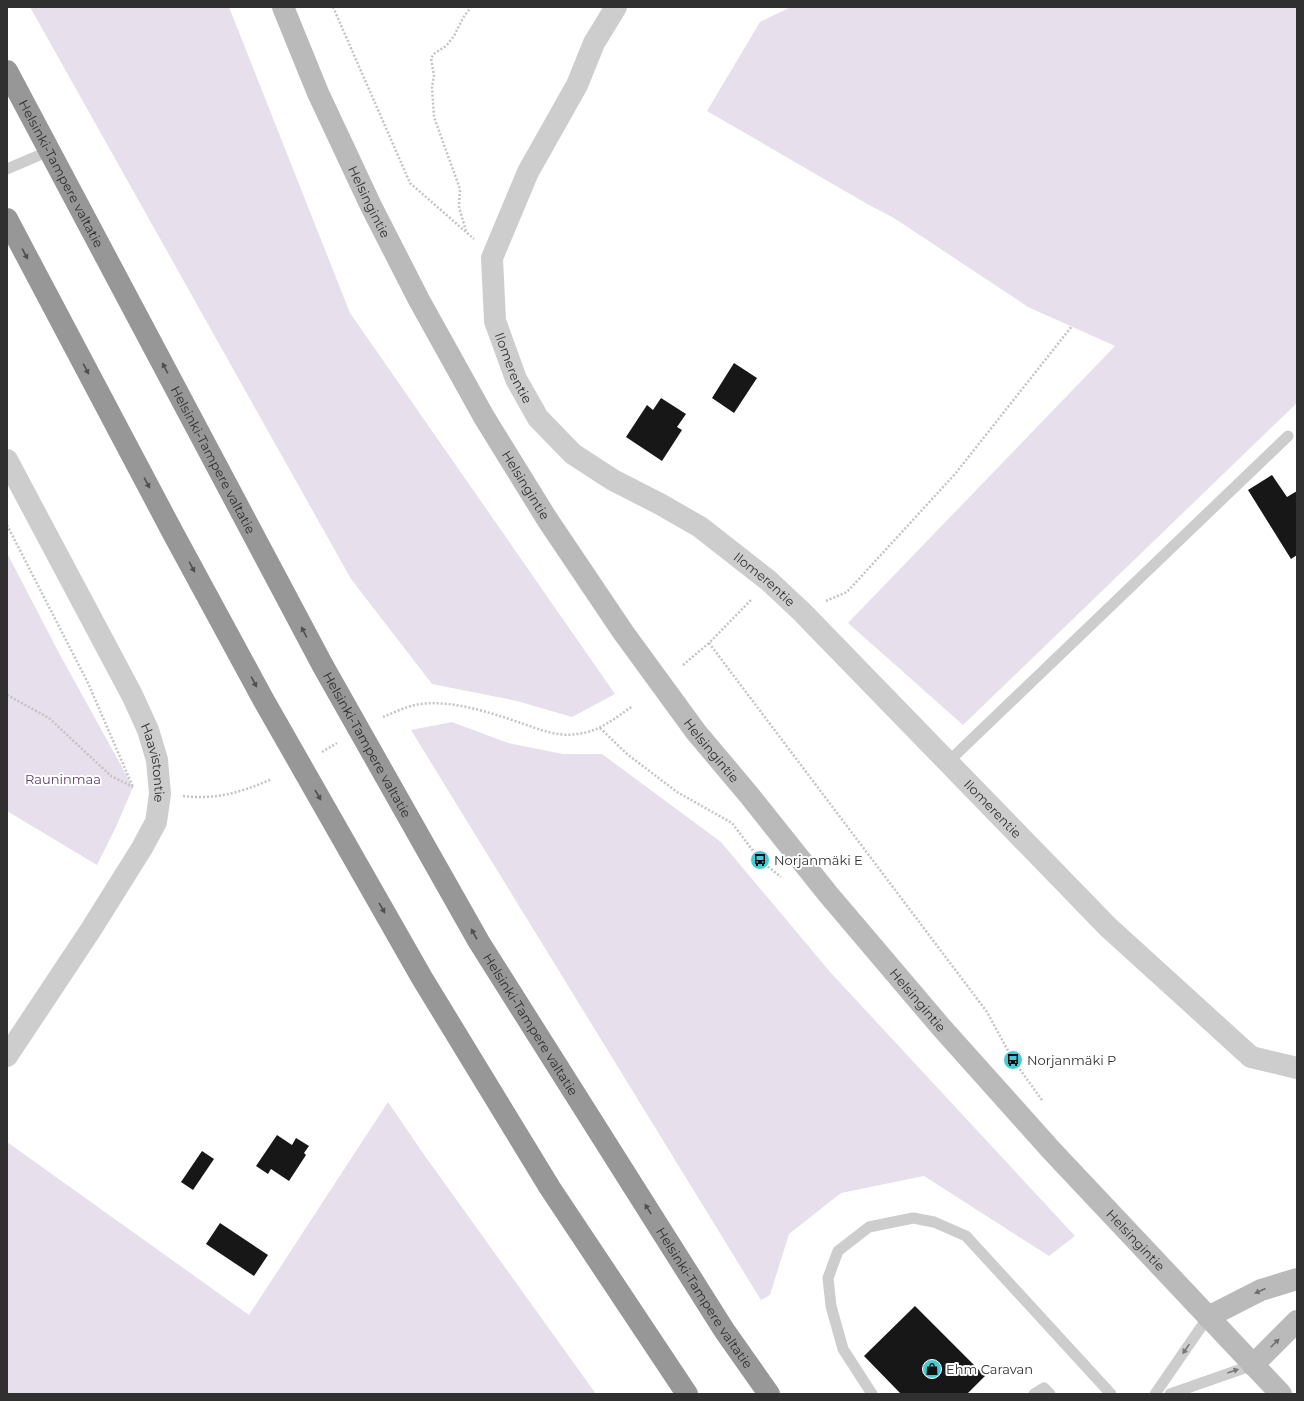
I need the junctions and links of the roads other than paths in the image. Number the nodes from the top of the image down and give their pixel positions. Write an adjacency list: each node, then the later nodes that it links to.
1 (283, 7): 13 (main road, Helsingintie)
2 (616, 7): 9 (street, Ilomerentie)
3 (7, 71): 4 (highway, Helsinki-Tampere valtatie)
4 (49, 151): 5 (lane); 17 (highway, Helsinki-Tampere valtatie, one-way to 4)
5 (7, 169)
6 (7, 219): 16 (highway, one-way to 16)
7 (1288, 436): 9 (lane)
8 (7, 460): 10 (street, Haavistontie)
9 (948, 762): 11 (street, Ilomerentie)
10 (7, 1056)
11 (1297, 1068)
12 (1297, 1279): 13 (main road, one-way to 13)
13 (1208, 1317): 15 (main road, Helsingintie); 22 (lane, one-way to 22)
14 (1297, 1321): 15 (main road, one-way to 14)
15 (1253, 1365): 23 (lane, one-way to 15); 24 (main road, Helsingintie)
16 (687, 1394)
17 (769, 1394)
18 (872, 1394): 21 (lane)
19 (1034, 1394): 20 (lane)
20 (1050, 1394)
21 (1111, 1394)
22 (1155, 1394)
23 (1170, 1394)
24 (1281, 1394)

